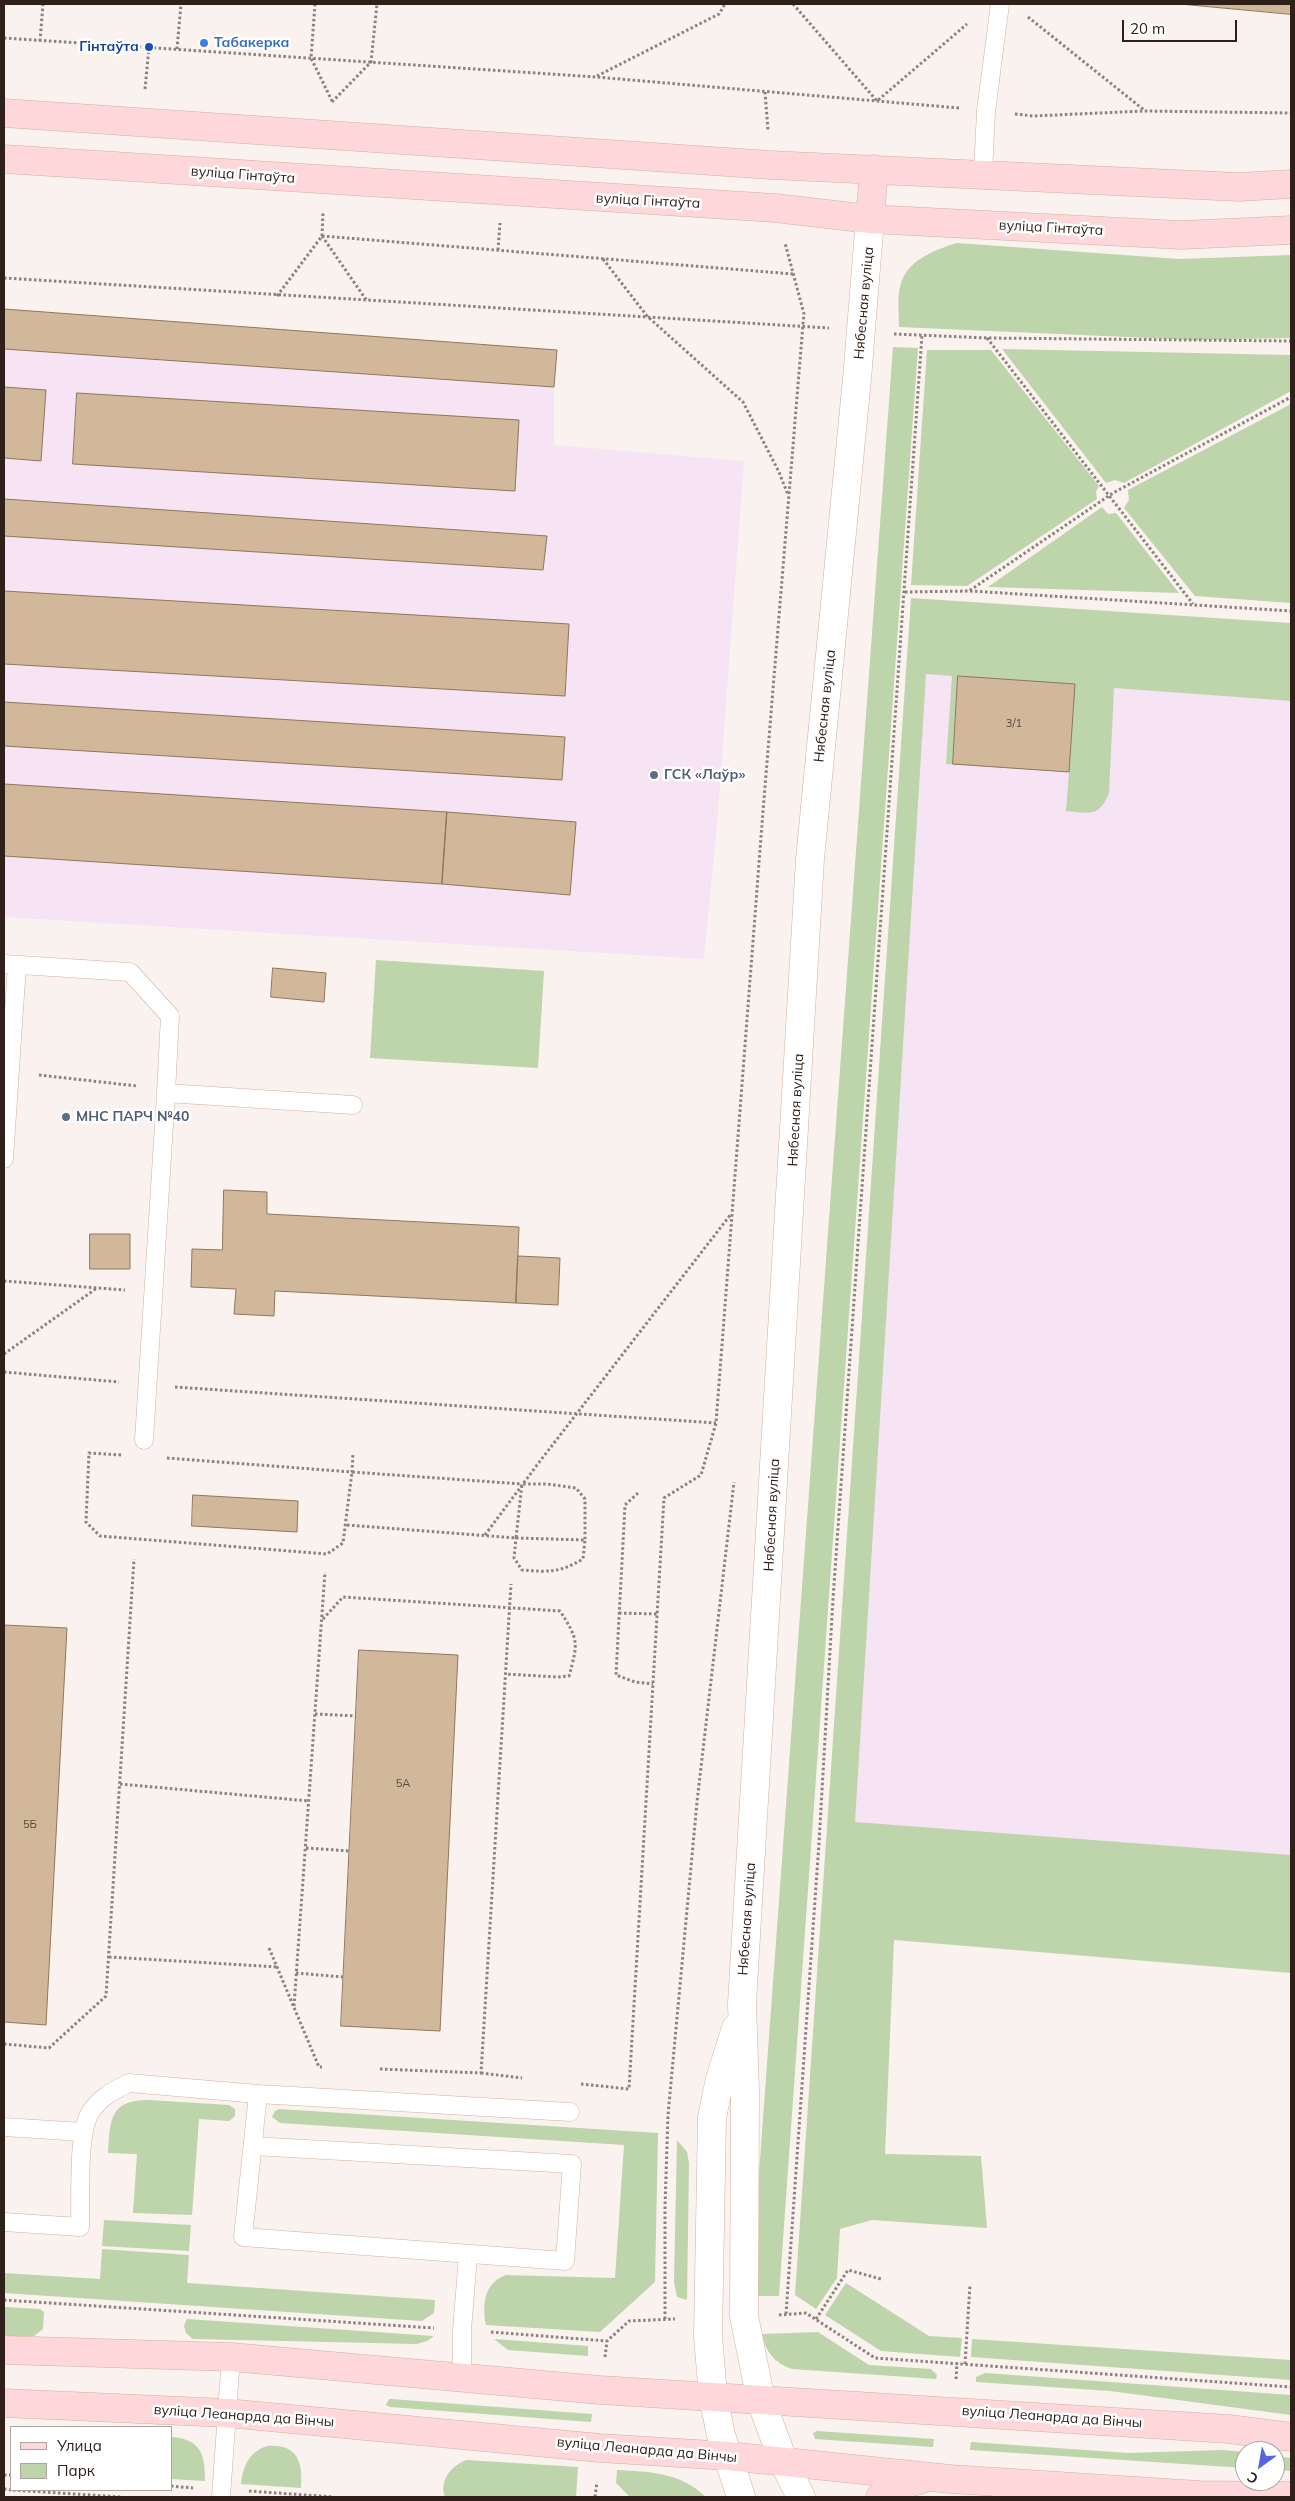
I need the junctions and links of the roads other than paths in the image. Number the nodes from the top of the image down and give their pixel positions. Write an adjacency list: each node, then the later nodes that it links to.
1 (1000, 4): 5 (lane)
2 (4, 113): 4 (main road)
3 (4, 158): 7 (main road, вуліца Гінтаўта)
4 (874, 169): 5 (main road); 7 (main road)
5 (982, 173): 6 (main road)
6 (1291, 184)
7 (870, 220): 8 (main road, вуліца Гінтаўта); 14 (street, Нябесная вуліца)
8 (1291, 230)
9 (10, 964): 10 (lane); 12 (lane)
10 (165, 1091): 11 (lane); 13 (lane)
11 (353, 1105)
12 (4, 1159)
13 (144, 1440)
14 (742, 2003): 25 (street, Нябесная вуліца); 26 (street, Нябесная вуліца)
15 (258, 2094): 16 (lane); 18 (lane); 19 (lane)
16 (570, 2112)
17 (4, 2127): 18 (lane)
18 (83, 2132): 20 (lane)
19 (252, 2146): 21 (lane); 21 (lane)
20 (4, 2222)
21 (468, 2256): 24 (lane)
22 (4, 2350): 23 (main road, вуліца Леанарда да Вінчы)
23 (230, 2357): 24 (main road, вуліца Леанарда да Вінчы); 28 (lane)
24 (462, 2377): 25 (main road, вуліца Леанарда да Вінчы)
25 (713, 2396): 26 (main road, вуліца Леанарда да Вінчы); 30 (street, Нябесная вуліца)
26 (761, 2401): 29 (main road, вуліца Леанарда да Вінчы); 31 (street, Нябесная вуліца)
27 (4, 2403): 28 (main road, вуліца Леанарда да Вінчы)
28 (227, 2413): 30 (main road, вуліца Леанарда да Вінчы); 34 (lane)
29 (1291, 2437)
30 (728, 2456): 31 (main road, вуліца Леанарда да Вінчы); 35 (street, Нябесная вуліца)
31 (784, 2463): 32 (main road, вуліца Леанарда да Вінчы); 36 (street, Нябесная вуліца)
32 (942, 2478): 33 (main road, вуліца Леанарда да Вінчы); 37 (main road)
33 (1291, 2496)
34 (221, 2497)
35 (741, 2497)
36 (800, 2497)
37 (880, 2497)

